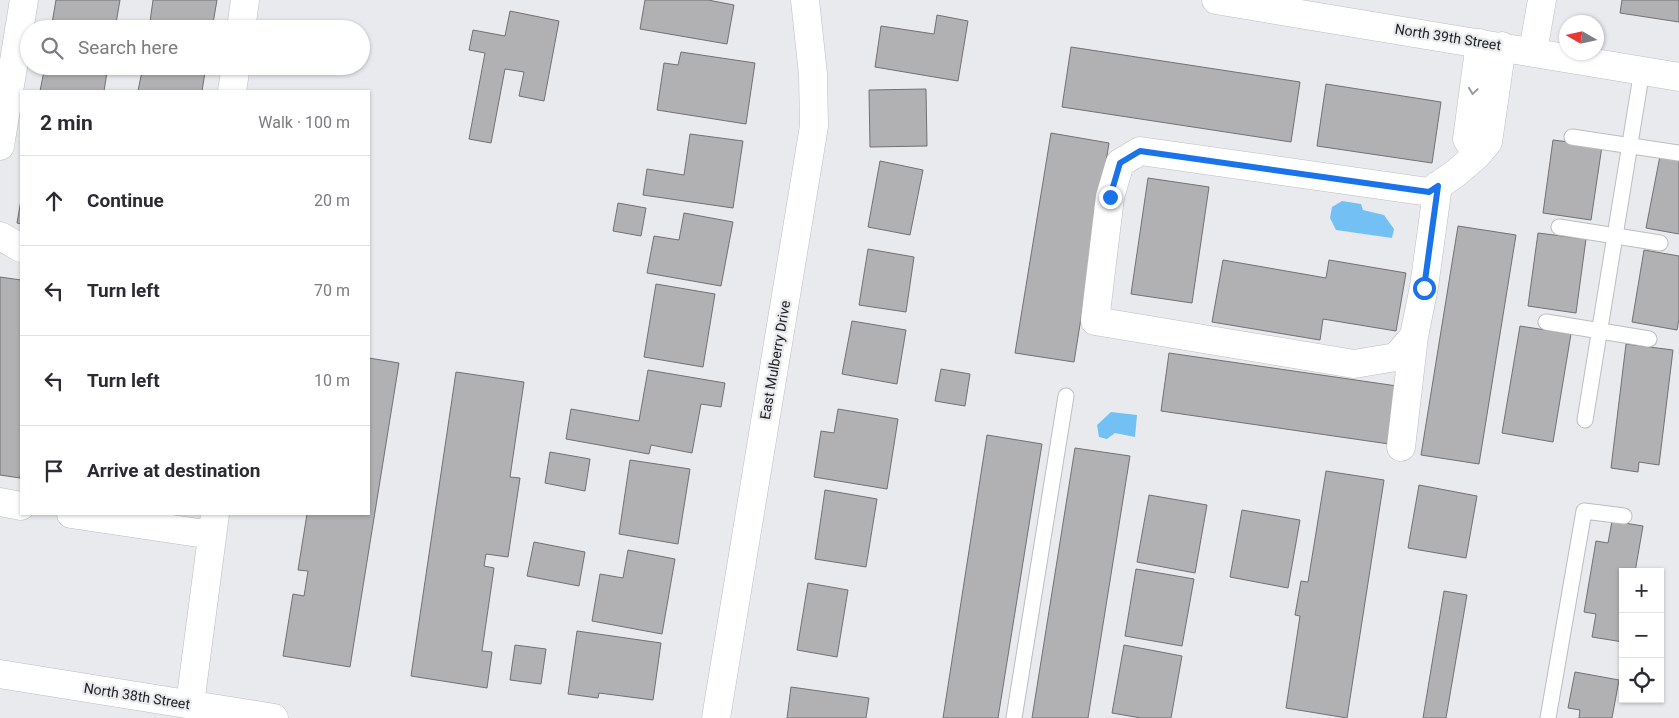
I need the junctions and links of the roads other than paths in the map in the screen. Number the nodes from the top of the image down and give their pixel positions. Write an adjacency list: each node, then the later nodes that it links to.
1 (24, 0): 6 (street)
2 (246, 0): 7 (street)
3 (806, 0): 40 (street, East Mulberry Drive)
4 (1216, 0): 9 (street, North 39th Street)
5 (1542, 0): 10 (street)
6 (21, 20)
7 (243, 20)
8 (20, 24): 17 (street)
9 (1491, 44): 10 (street, North 39th Street); 19 (street)
10 (1533, 52): 11 (street, North 39th Street)
11 (1642, 70): 13 (street, North 39th Street); 16 (lane)
12 (235, 75): 14 (street)
13 (1679, 77)
14 (232, 90)
15 (1572, 137): 16 (lane)
16 (1629, 145): 18 (lane); 22 (lane)
17 (0, 146)
18 (1679, 153)
19 (1438, 186): 27 (street); 27 (street)
20 (1559, 227): 22 (lane)
21 (0, 236): 24 (street)
22 (1615, 236): 23 (lane); 26 (lane)
23 (1660, 243)
24 (20, 247)
25 (1546, 322): 26 (lane)
26 (1600, 330): 28 (lane); 30 (lane)
27 (1414, 336): 31 (street)
28 (1649, 338)
29 (1066, 396): 41 (lane)
30 (1585, 420)
31 (1401, 447)
32 (0, 502): 33 (street)
33 (20, 506)
34 (85, 515): 36 (street)
35 (1624, 516): 42 (lane)
36 (214, 524): 38 (street)
37 (0, 674): 38 (street, North 38th Street)
38 (190, 704): 39 (street, North 38th Street)
39 (274, 718)
40 (716, 718)
41 (1014, 718)
42 (1548, 718)

